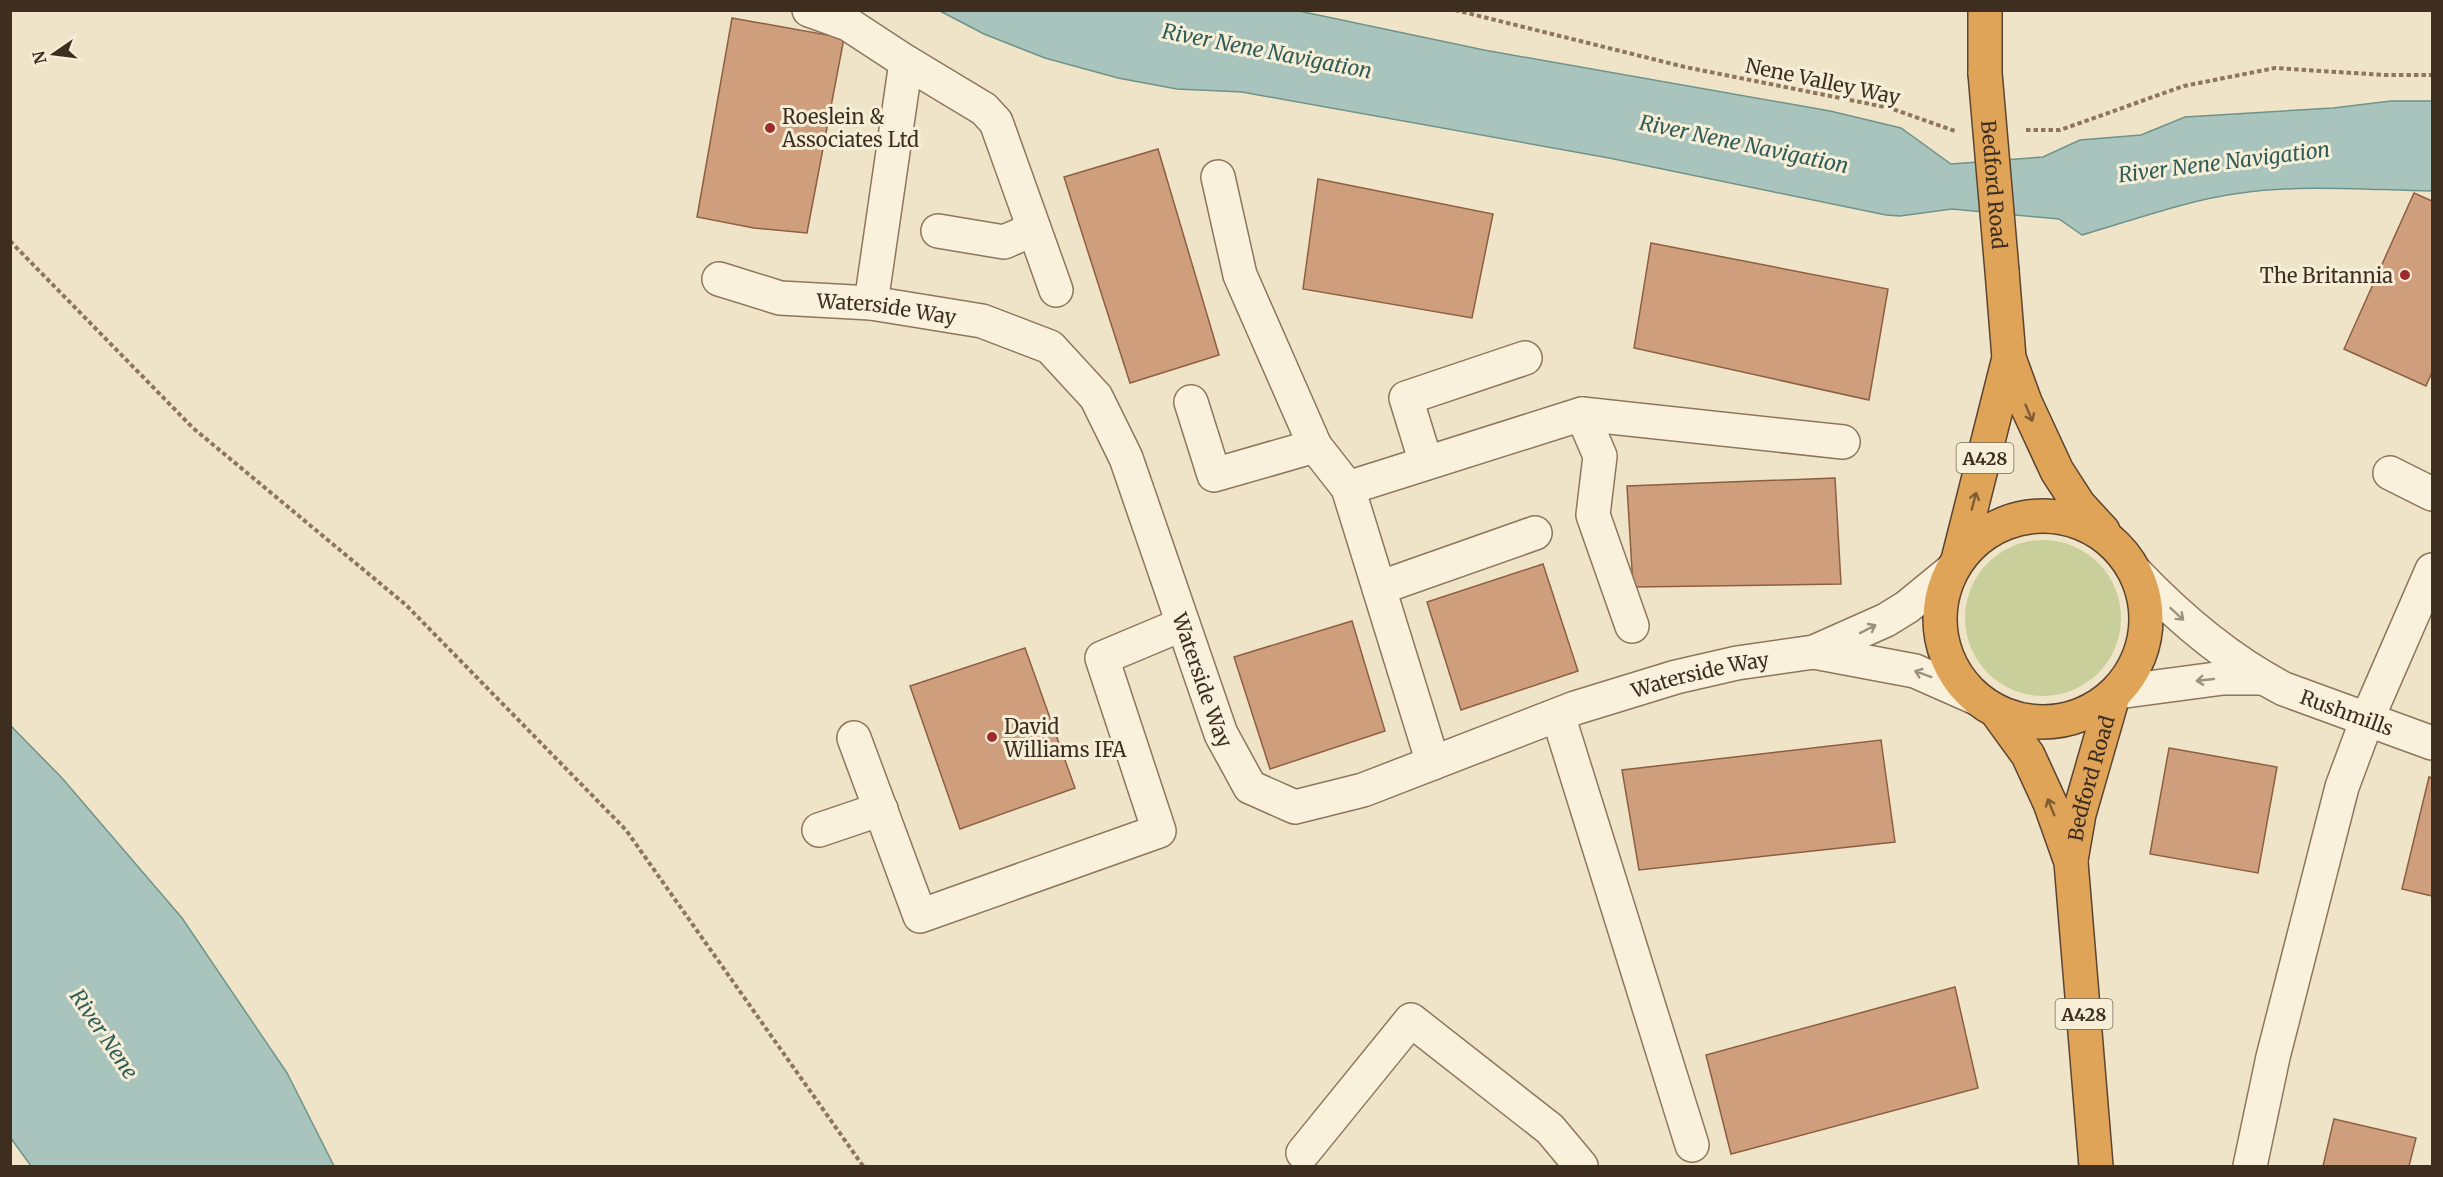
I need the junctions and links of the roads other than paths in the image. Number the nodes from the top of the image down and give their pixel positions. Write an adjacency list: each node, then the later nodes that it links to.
1 (809, 10): 3 (street)
2 (1985, 10): 11 (highway, Bedford Road / A428, bridge)
3 (906, 62): 5 (street); 9 (street)
4 (1218, 177): 15 (street)
5 (1034, 229): 6 (street); 8 (street)
6 (938, 231)
7 (719, 279): 9 (street, Waterside Way)
8 (1056, 290)
9 (871, 303): 26 (street, Waterside Way)
10 (1525, 358): 16 (street)
11 (2009, 358): 21 (highway, Bedford Road / A428, one-way to 21); 22 (highway, Bedford Road / A428, one-way to 11)
12 (1191, 402): 15 (street)
13 (1582, 414): 14 (street); 16 (street); 27 (street)
14 (1844, 442)
15 (1315, 446): 18 (street)
16 (1426, 463): 18 (street)
17 (2390, 473): 19 (street)
18 (1348, 488): 25 (street)
19 (2433, 494)
20 (1535, 533): 25 (street)
21 (2107, 536): 22 (highway); 24 (highway)
22 (1955, 564): 28 (street, Waterside Way, one-way to 22); 31 (highway)
23 (2433, 570): 33 (street)
24 (2136, 573): 29 (street, Rushmills, one-way to 29); 30 (highway)
25 (1379, 588): 36 (street)
26 (1183, 624): 36 (street, Waterside Way); 37 (street)
27 (1632, 626)
28 (1814, 652): 31 (street, Waterside Way, one-way to 28); 32 (street, Waterside Way)
29 (2264, 678): 30 (street, Rushmills, one-way to 30); 33 (street, Rushmills)
30 (2115, 694): 31 (highway); 39 (highway, Bedford Road / A428)
31 (1986, 705): 39 (highway, Bedford Road / A428, one-way to 31)
32 (1558, 715): 36 (street, Waterside Way); 40 (street)
33 (2368, 717): 35 (street, Rushmills); 44 (street)
34 (854, 738): 37 (street)
35 (2433, 743)
36 (1433, 763)
37 (880, 809): 38 (street)
38 (819, 830)
39 (2071, 862): 43 (highway, Bedford Road / A428)
40 (1692, 1145)
41 (1303, 1153): 42 (street)
42 (1581, 1167)
43 (2096, 1167)
44 (2250, 1167)

